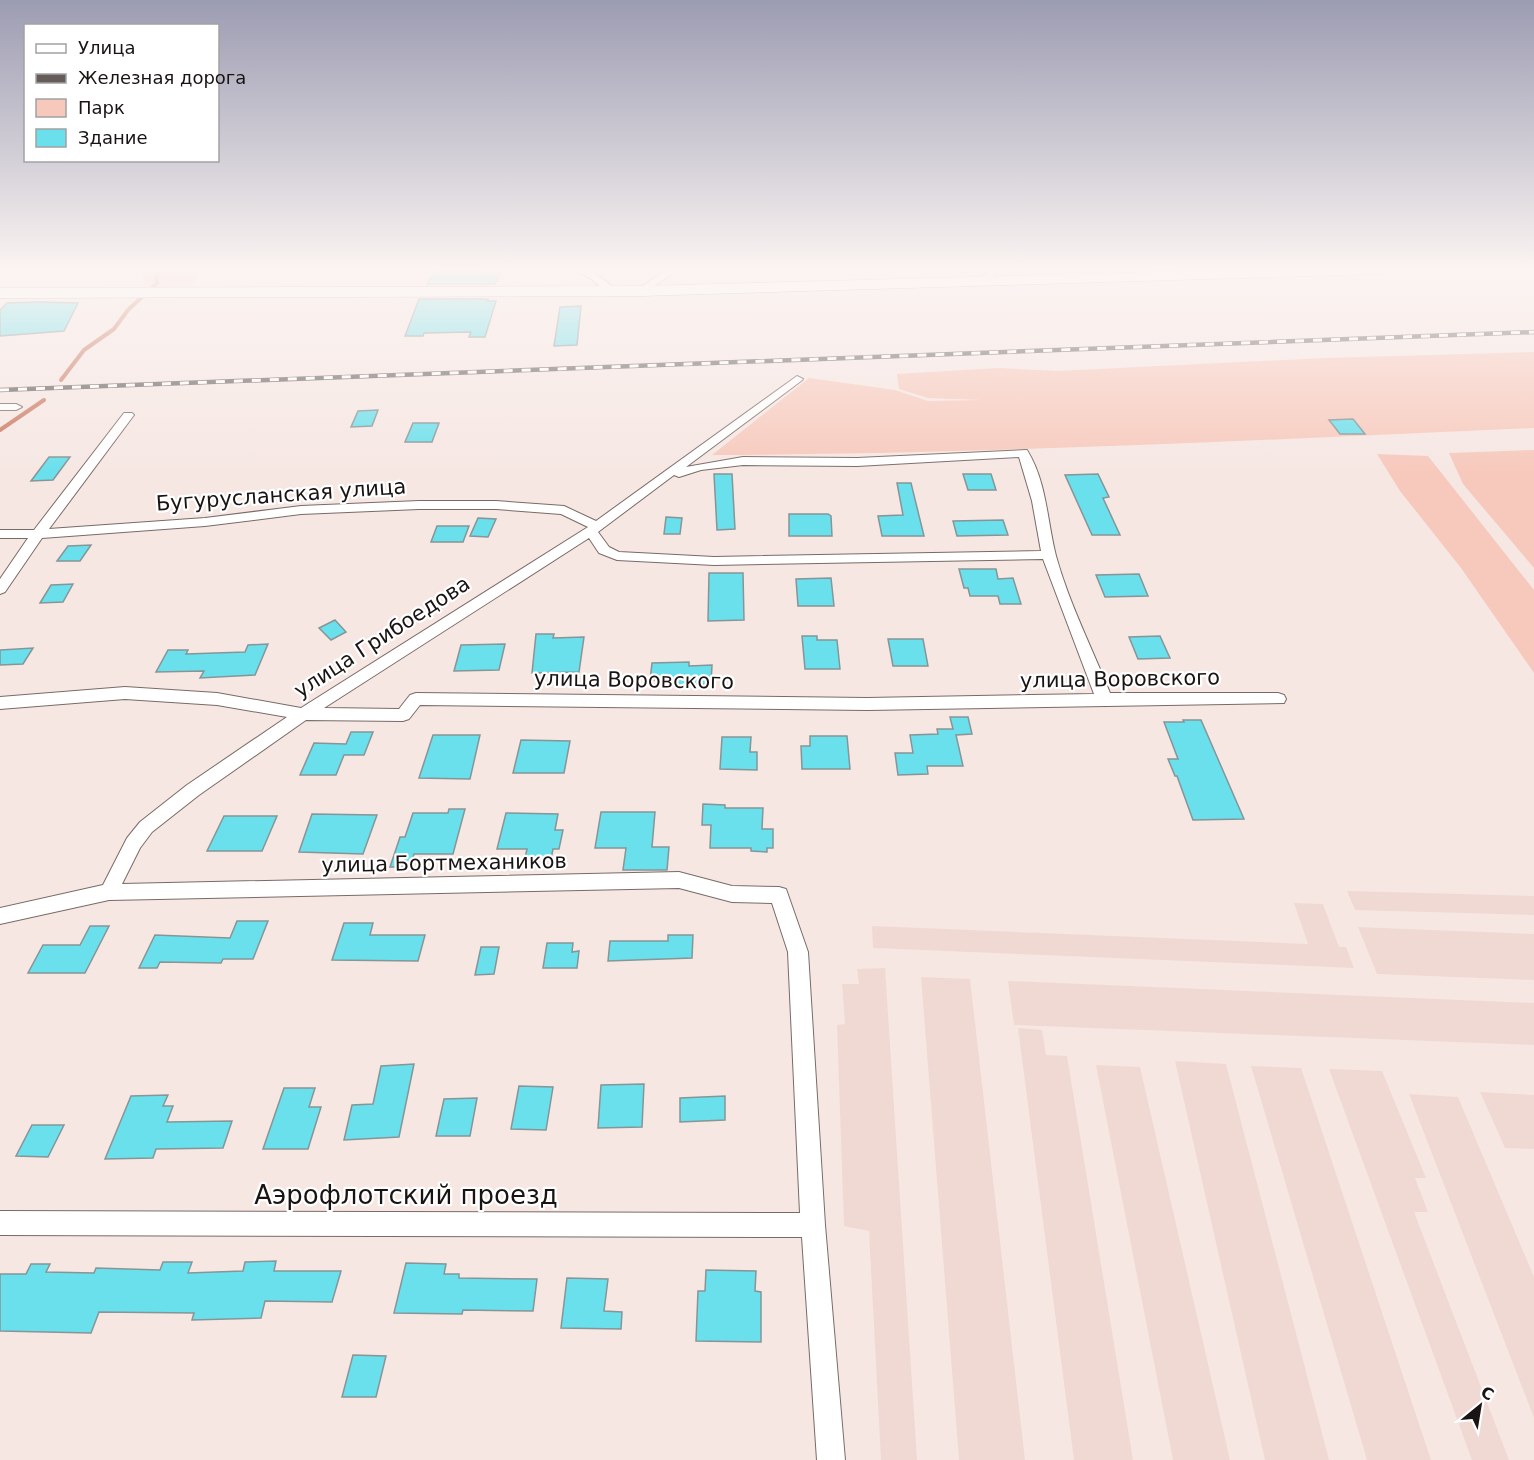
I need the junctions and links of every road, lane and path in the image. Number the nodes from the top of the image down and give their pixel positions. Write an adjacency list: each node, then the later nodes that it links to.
1 (797, 379): 5 (street, улица Грибоедова)
2 (16, 406): 3 (street)
3 (0, 407)
4 (128, 415): 8 (street)
5 (658, 481): 6 (street, улица Грибоедова); 9 (street)
6 (594, 528): 8 (street, Бугурусланская улица); 9 (street); 14 (street, улица Грибоедова)
7 (0, 534): 8 (street, Бугурусланская улица)
8 (38, 534): 10 (street)
9 (1049, 555): 11 (street)
10 (0, 589)
11 (1104, 699): 12 (street, улица Воровского); 14 (street, улица Воровского)
12 (1278, 699)
13 (0, 703): 14 (street, улица Воровского)
14 (303, 714): 15 (street, улица Грибоедова)
15 (109, 892): 16 (street); 18 (street, улица Бортмехаников)
16 (0, 916)
17 (0, 1222): 18 (street, Аэрофлотский проезд)
18 (813, 1226): 19 (street)
19 (831, 1460)

